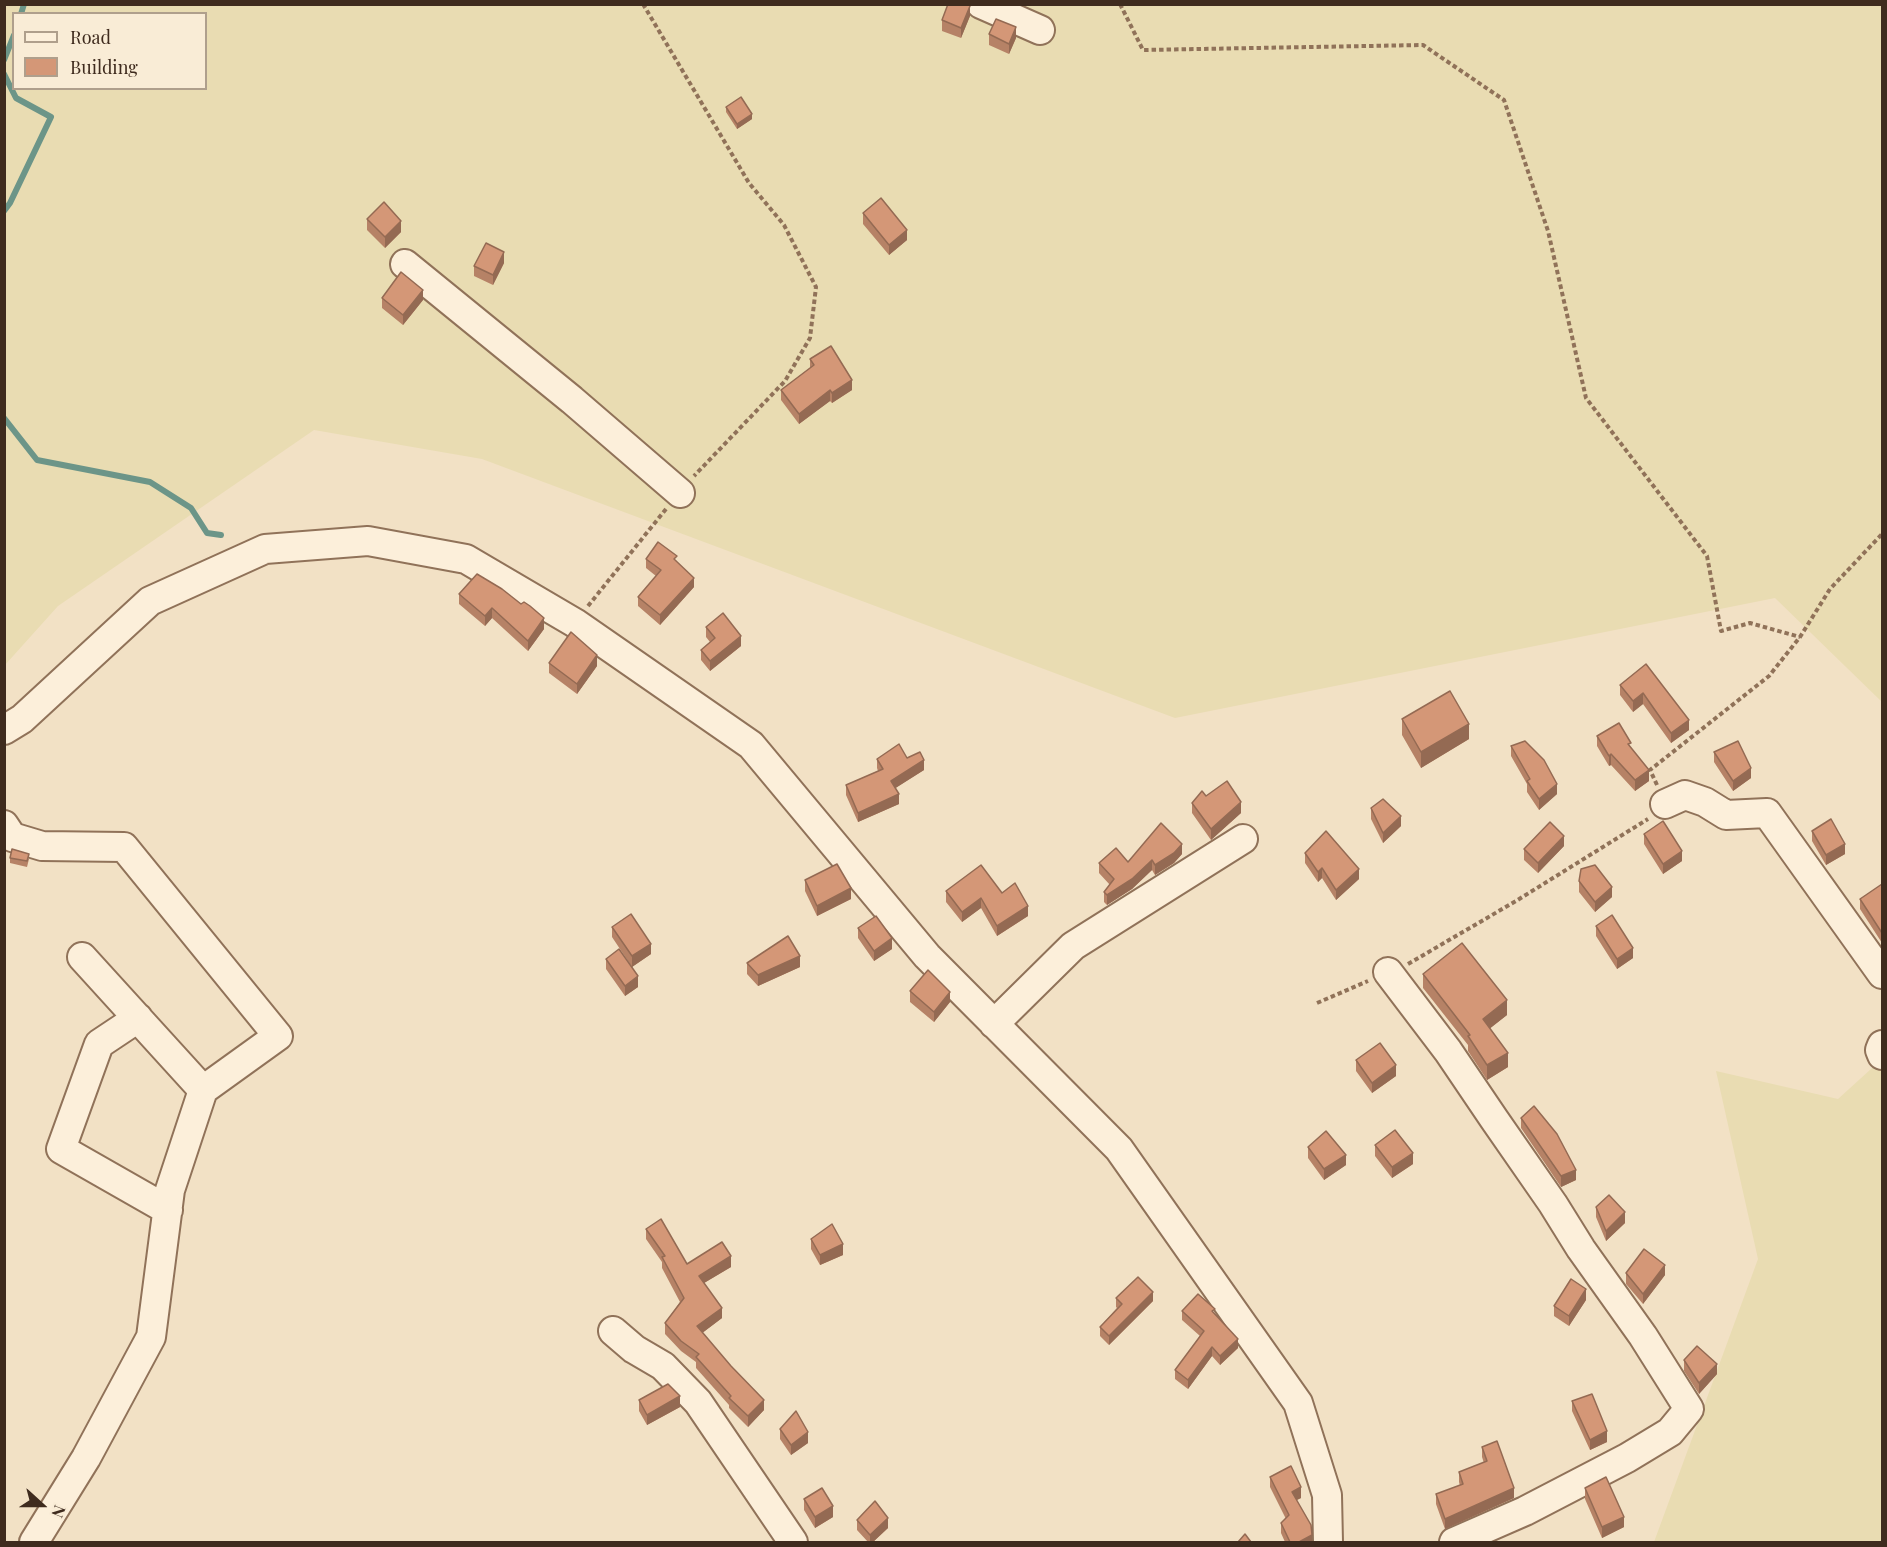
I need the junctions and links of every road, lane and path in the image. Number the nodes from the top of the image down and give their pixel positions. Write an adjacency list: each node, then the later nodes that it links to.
1 (643, 4): 6 (path)
2 (981, 4): 4 (street)
3 (1120, 4): 9 (path)
4 (1040, 30)
5 (405, 264): 6 (street)
6 (680, 493): 8 (path)
7 (1882, 534): 9 (path)
8 (575, 623): 10 (street); 19 (street)
9 (1800, 637): 11 (path)
10 (4, 730)
11 (1665, 804): 15 (path); 16 (street)
12 (4, 825): 22 (street)
13 (1243, 839): 19 (street)
14 (81, 957): 18 (street)
15 (1388, 972): 17 (path); 28 (street)
16 (1882, 974)
17 (1317, 1003)
18 (138, 1018): 22 (street); 23 (street)
19 (994, 1024): 27 (street)
20 (1882, 1045): 21 (street)
21 (1882, 1055)
22 (203, 1090): 23 (street)
23 (168, 1210): 25 (street)
24 (613, 1331): 26 (street)
25 (34, 1542)
26 (794, 1542)
27 (1328, 1542)
28 (1454, 1542)

